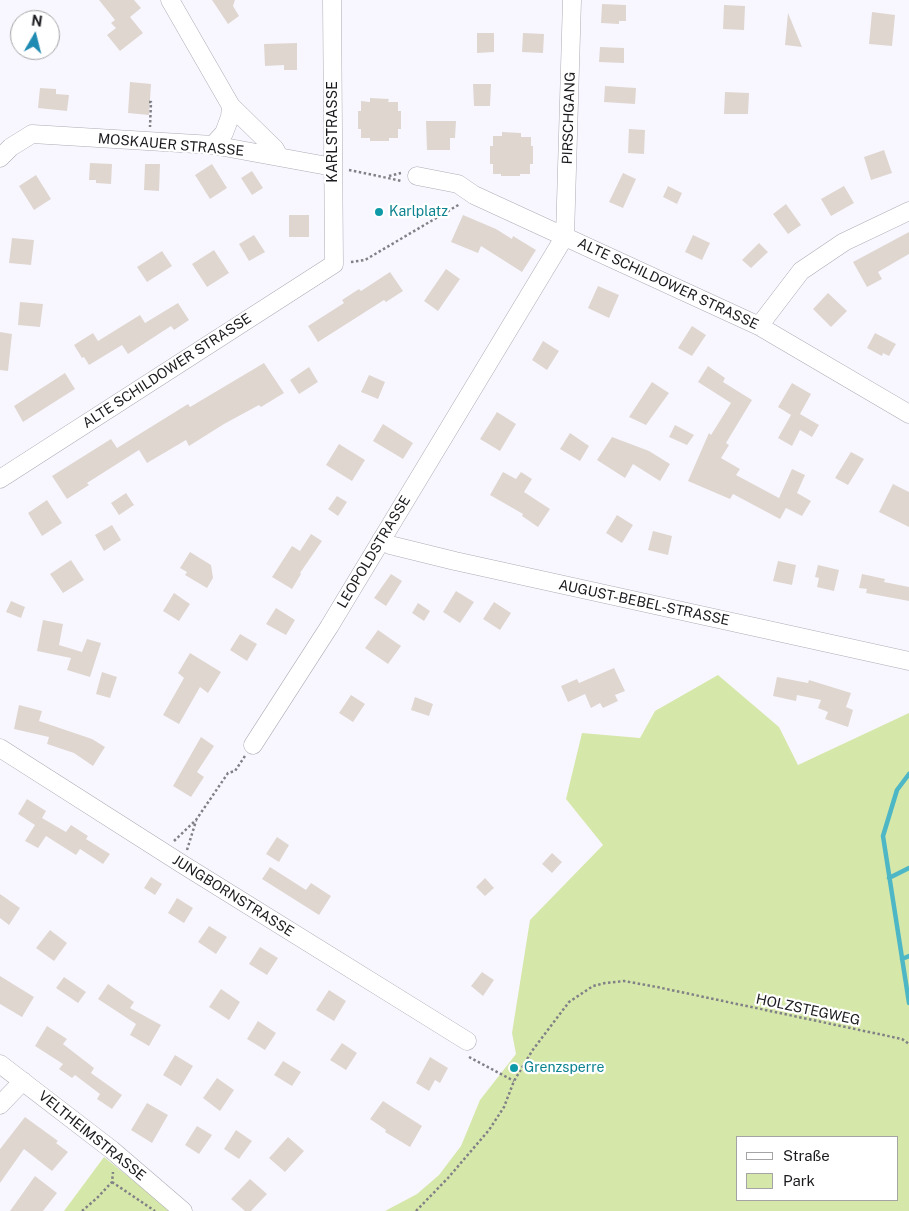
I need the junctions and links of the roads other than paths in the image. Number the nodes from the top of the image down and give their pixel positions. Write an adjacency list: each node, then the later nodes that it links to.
1 (170, 0): 4 (street)
2 (332, 0): 8 (street, KARLSTRASSE)
3 (572, 0): 11 (street, PIRSCHGANG)
4 (231, 106): 5 (street); 7 (street)
5 (213, 145): 6 (street, MOSKAUER STRASSE); 7 (street, MOSKAUER STRASSE)
6 (6, 153)
7 (279, 157): 8 (street, MOSKAUER STRASSE)
8 (333, 167): 12 (street, KARLSTRASSE)
9 (417, 176): 11 (street, ALTE SCHILDOWER STRASSE)
10 (909, 211): 13 (street)
11 (565, 236): 13 (street, ALTE SCHILDOWER STRASSE); 16 (street, LEOPOLDSTRASSE)
12 (334, 264): 15 (street, ALTE SCHILDOWER STRASSE)
13 (759, 326): 14 (street, ALTE SCHILDOWER STRASSE)
14 (909, 414)
15 (0, 479)
16 (381, 540): 17 (street, AUGUST-BEBEL-STRASSE); 18 (street, LEOPOLDSTRASSE)
17 (909, 661)
18 (253, 745)
19 (0, 748): 20 (street, JUNGBORNSTRASSE)
20 (467, 1041)
21 (0, 1064): 22 (street, VELTHEIMSTRASSE)
22 (23, 1081): 23 (street); 24 (street, VELTHEIMSTRASSE)
23 (0, 1105)
24 (183, 1211)

